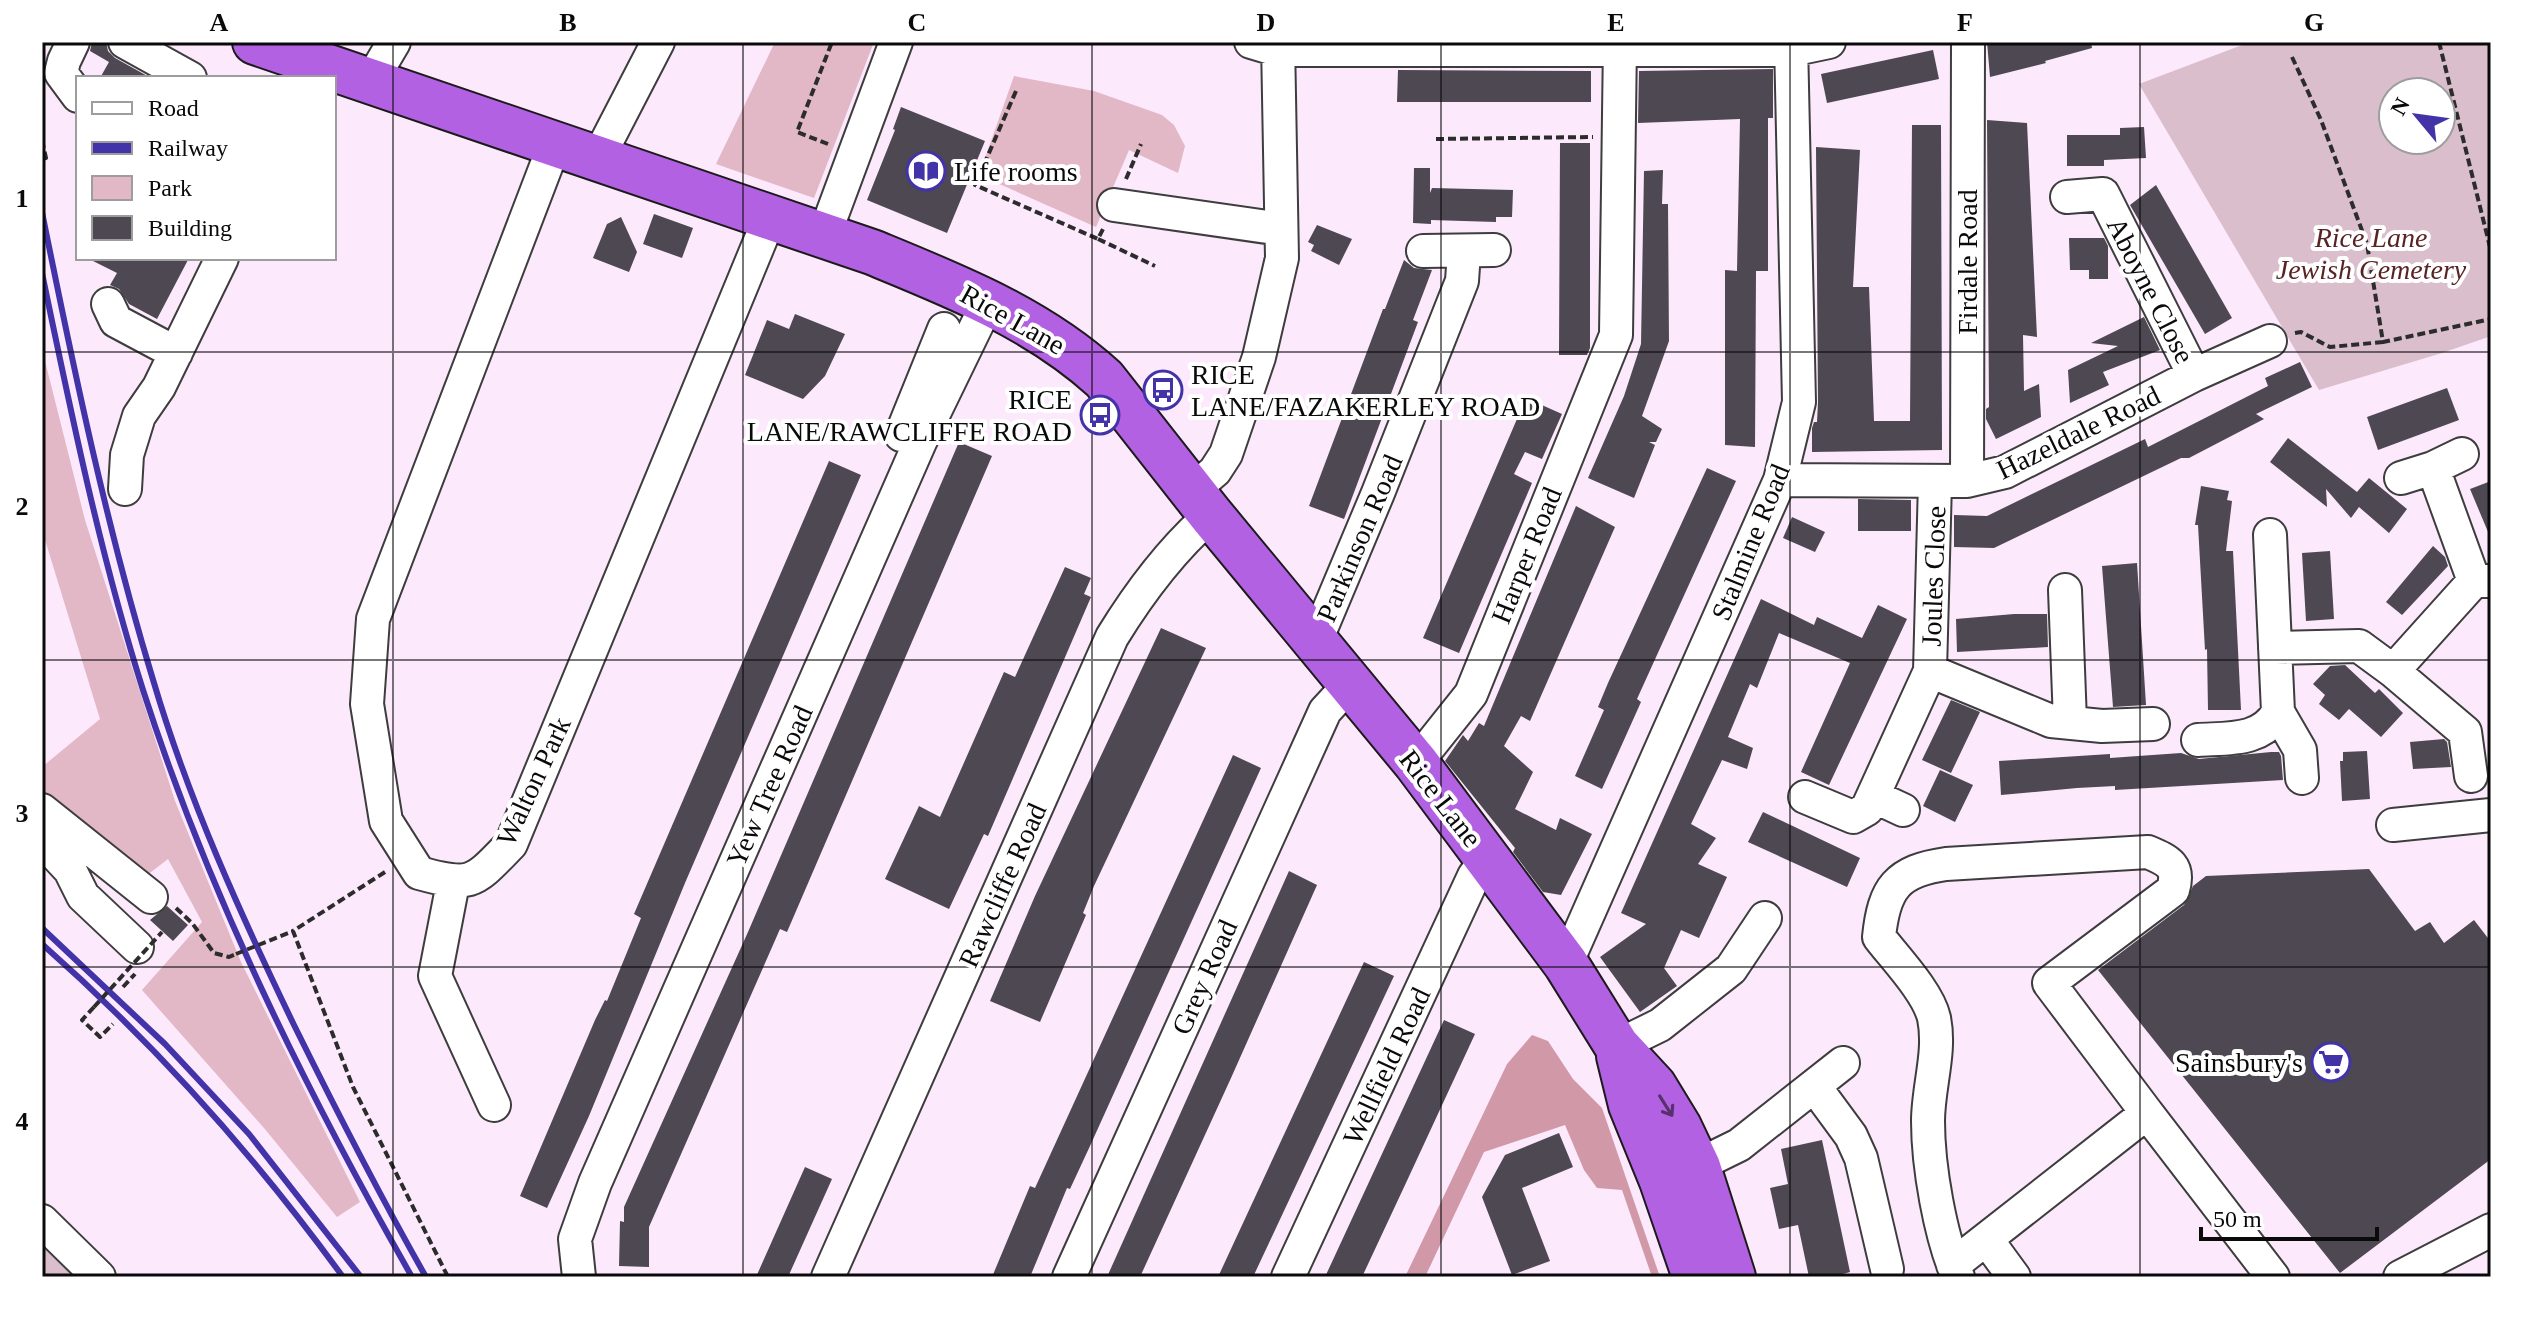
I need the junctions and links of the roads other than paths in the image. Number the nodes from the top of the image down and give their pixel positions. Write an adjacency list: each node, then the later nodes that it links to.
1 (73, 42): 14 (street); 17 (street)
2 (125, 42): 15 (street)
3 (255, 42): 13 (highway, Rice Lane)
4 (394, 42): 16 (street)
5 (658, 42): 19 (street)
6 (896, 42): 24 (street)
7 (1829, 42): 12 (street)
8 (1968, 42): 38 (street, Firdale Road)
9 (1269, 45): 10 (street); 23 (street, Rawcliffe Road)
10 (1450, 46): 11 (street)
11 (1620, 46): 12 (street); 54 (street, Harper Road)
12 (1791, 46): 37 (street, Stalmine Road)
13 (312, 70): 16 (highway, Rice Lane)
14 (81, 76)
15 (186, 76)
16 (371, 81): 18 (highway, Rice Lane)
17 (76, 92)
18 (555, 143): 19 (highway, Rice Lane); 65 (street)
19 (598, 158): 22 (highway, Rice Lane)
20 (2067, 197): 32 (street, Aboyne Close)
21 (1114, 205): 23 (street)
22 (770, 217): 24 (highway, Rice Lane); 65 (street, Walton Park)
23 (1281, 229): 41 (street, Rawcliffe Road)
24 (824, 236): 27 (highway, Rice Lane)
25 (1423, 251): 45 (street, Parkinson Road)
26 (221, 260): 31 (street)
27 (988, 302): 41 (highway, Rice Lane); 82 (street, Yew Tree Road)
28 (108, 304): 31 (street)
29 (944, 329): 33 (street)
30 (2270, 341): 32 (street, Hazeldale Road)
31 (176, 353): 40 (street)
32 (2194, 375): 38 (street, Hazeldale Road)
33 (901, 435)
34 (2462, 454): 35 (street)
35 (2433, 468): 36 (street); 43 (street)
36 (2401, 478)
37 (1780, 480): 39 (street, Hazeldale Road); 69 (street, Stalmine Road)
38 (1967, 481): 39 (street, Hazeldale Road)
39 (1935, 482): 47 (street, Joules Close)
40 (125, 489)
41 (1202, 503): 45 (highway, Rice Lane); 83 (street, Rawcliffe Road)
42 (2270, 535): 46 (street)
43 (2483, 581): 48 (street)
44 (2065, 590): 51 (street)
45 (1315, 643): 49 (highway, Rice Lane)
46 (2275, 648): 48 (street); 50 (street)
47 (1930, 671): 51 (street, Joules Close); 57 (street, Joules Close)
48 (2393, 671): 55 (street)
49 (1350, 684): 54 (highway, Rice Lane); 84 (street, Grey Road)
50 (2278, 712): 53 (street); 56 (street)
51 (2070, 722): 52 (street, Joules Close)
52 (2153, 724)
53 (2198, 740)
54 (1416, 763): 64 (highway, Rice Lane)
55 (2471, 776)
56 (2302, 778)
57 (1873, 796): 58 (street); 60 (street)
58 (1805, 797)
59 (42, 810): 66 (street)
60 (1903, 810)
61 (2491, 815): 62 (street)
62 (2393, 825)
63 (42, 840): 68 (street)
64 (1487, 858): 69 (highway, Rice Lane); 85 (street, Wellfield Road)
65 (453, 883): 73 (street)
66 (169, 906)
67 (1765, 918): 70 (street)
68 (150, 939)
69 (1566, 964): 70 (highway, Rice Lane)
70 (1617, 1046): 75 (highway, Rice Lane)
71 (1843, 1063): 72 (street)
72 (1815, 1087): 75 (street); 79 (street)
73 (494, 1105)
74 (2147, 1113): 78 (street); 80 (street); 89 (street)
75 (1680, 1174): 86 (highway, Rice Lane); 87 (highway, Rice Lane)
76 (42, 1221): 81 (street)
77 (2491, 1230): 90 (street)
78 (1987, 1240): 80 (street); 88 (street)
79 (1887, 1269)
80 (1955, 1271)
81 (99, 1277)
82 (579, 1277)
83 (828, 1277)
84 (1069, 1277)
85 (1288, 1277)
86 (1695, 1277)
87 (1733, 1277)
88 (2014, 1277)
89 (2273, 1277)
90 (2400, 1277)

